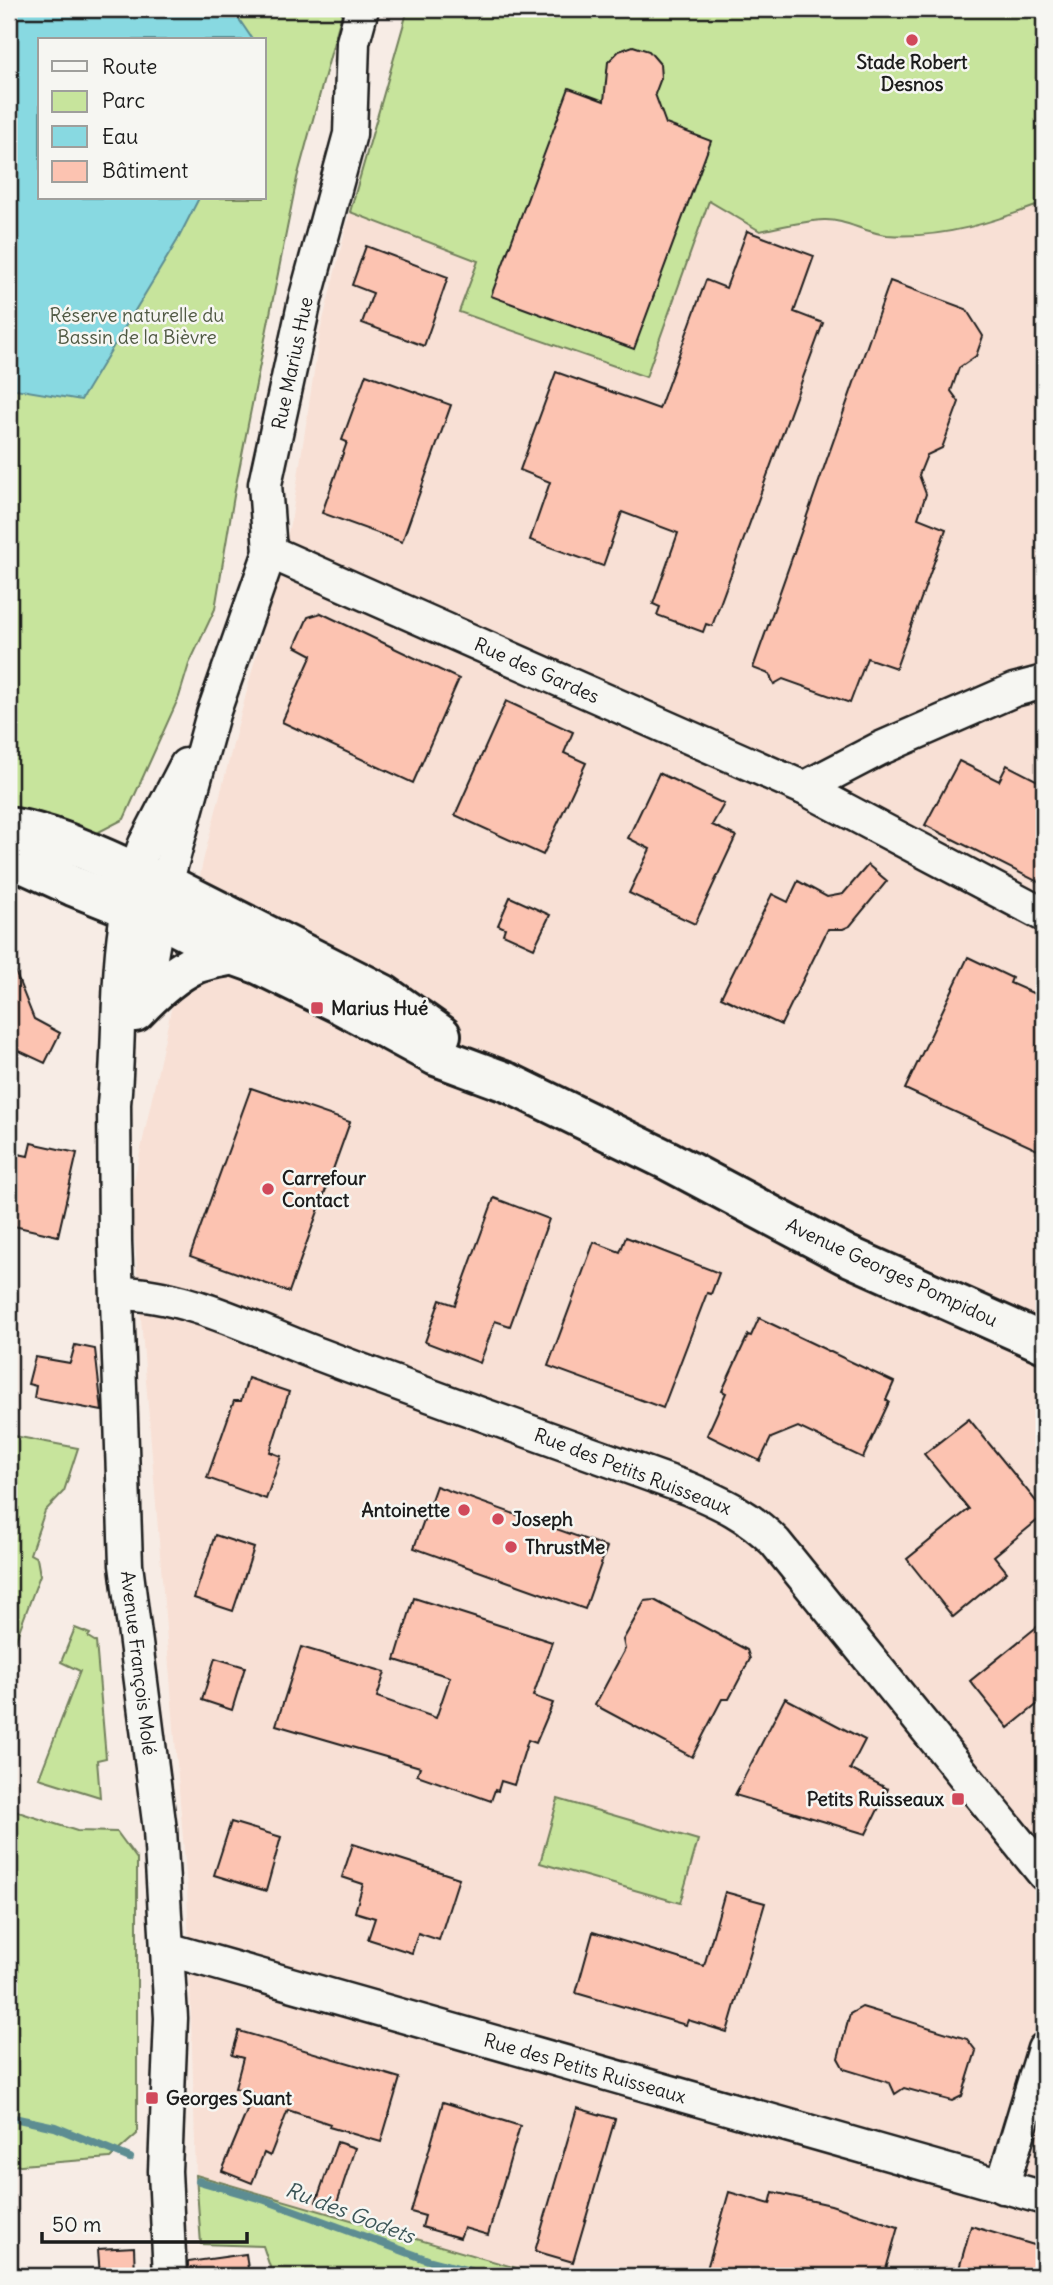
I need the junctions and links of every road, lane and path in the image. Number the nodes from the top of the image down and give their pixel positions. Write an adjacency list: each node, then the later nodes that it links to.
1 (362, 9): 2 (street, Rue Marius Hue)
2 (270, 552): 4 (street, Rue des Gardes); 7 (street, Rue Marius Hue)
3 (1044, 682): 4 (street)
4 (804, 788): 8 (street, Rue des Gardes)
5 (9, 827): 7 (main road)
6 (9, 857): 7 (main road)
7 (147, 895): 9 (main road, Avenue Georges Pompidou); 10 (street, Avenue François Molé); 11 (street, Avenue François Molé); 12 (main road, Avenue Georges Pompidou)
8 (1044, 915)
9 (233, 955): 10 (main road); 12 (main road, Avenue Georges Pompidou)
10 (135, 1012): 11 (street, Avenue François Molé)
11 (119, 1049): 14 (street, Avenue François Molé)
12 (509, 1083): 13 (main road, Avenue Georges Pompidou)
13 (667, 1160): 15 (main road, Avenue Georges Pompidou); 16 (main road, Avenue Georges Pompidou)
14 (118, 1293): 17 (street, Rue des Petits Ruisseaux); 18 (street, Avenue François Molé)
15 (1044, 1324)
16 (1044, 1343)
17 (1044, 1874)
18 (167, 1949): 20 (street, Rue des Petits Ruisseaux); 22 (street, Avenue François Molé)
19 (1044, 2049): 20 (street)
20 (1002, 2187): 21 (street, Rue des Petits Ruisseaux)
21 (1044, 2198)
22 (170, 2276)

